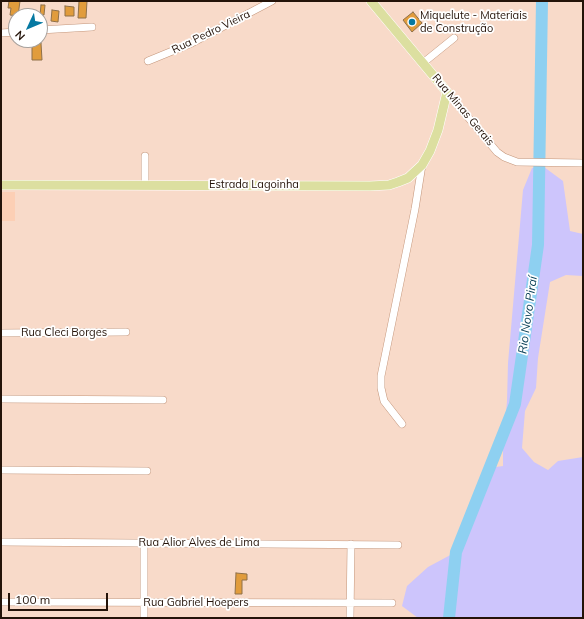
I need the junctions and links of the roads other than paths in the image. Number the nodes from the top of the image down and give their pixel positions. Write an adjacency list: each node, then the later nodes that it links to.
1 (272, 1): 6 (street, Rua Pedro Vieira)
2 (371, 1): 7 (main road, Rua Minas Gerais)
3 (92, 27): 4 (street)
4 (48, 30)
5 (454, 38): 7 (street)
6 (148, 61)
7 (423, 63): 8 (main road, Rua Minas Gerais)
8 (448, 92): 10 (street, Rua Minas Gerais); 11 (main road, Estrada Lagoinha)
9 (145, 156): 13 (street)
10 (583, 163)
11 (422, 165): 13 (main road, Estrada Lagoinha); 18 (street)
12 (1, 185): 13 (main road, Estrada Lagoinha)
13 (145, 185)
14 (126, 332): 15 (street, Rua Cleci Borges)
15 (1, 333)
16 (1, 399): 17 (street)
17 (163, 400)
18 (402, 424)
19 (1, 470): 20 (street)
20 (147, 471)
21 (1, 542): 22 (street, Rua Alior Alves de Lima)
22 (144, 543): 23 (street, Rua Alior Alves de Lima); 26 (street)
23 (351, 544): 24 (street, Rua Alior Alves de Lima); 27 (street)
24 (398, 545)
25 (1, 602): 26 (street, Rua Gabriel Hoepers)
26 (144, 602): 27 (street, Rua Gabriel Hoepers); 29 (street)
27 (350, 603): 28 (street, Rua Gabriel Hoepers); 30 (street)
28 (392, 603)
29 (144, 618)
30 (350, 618)

